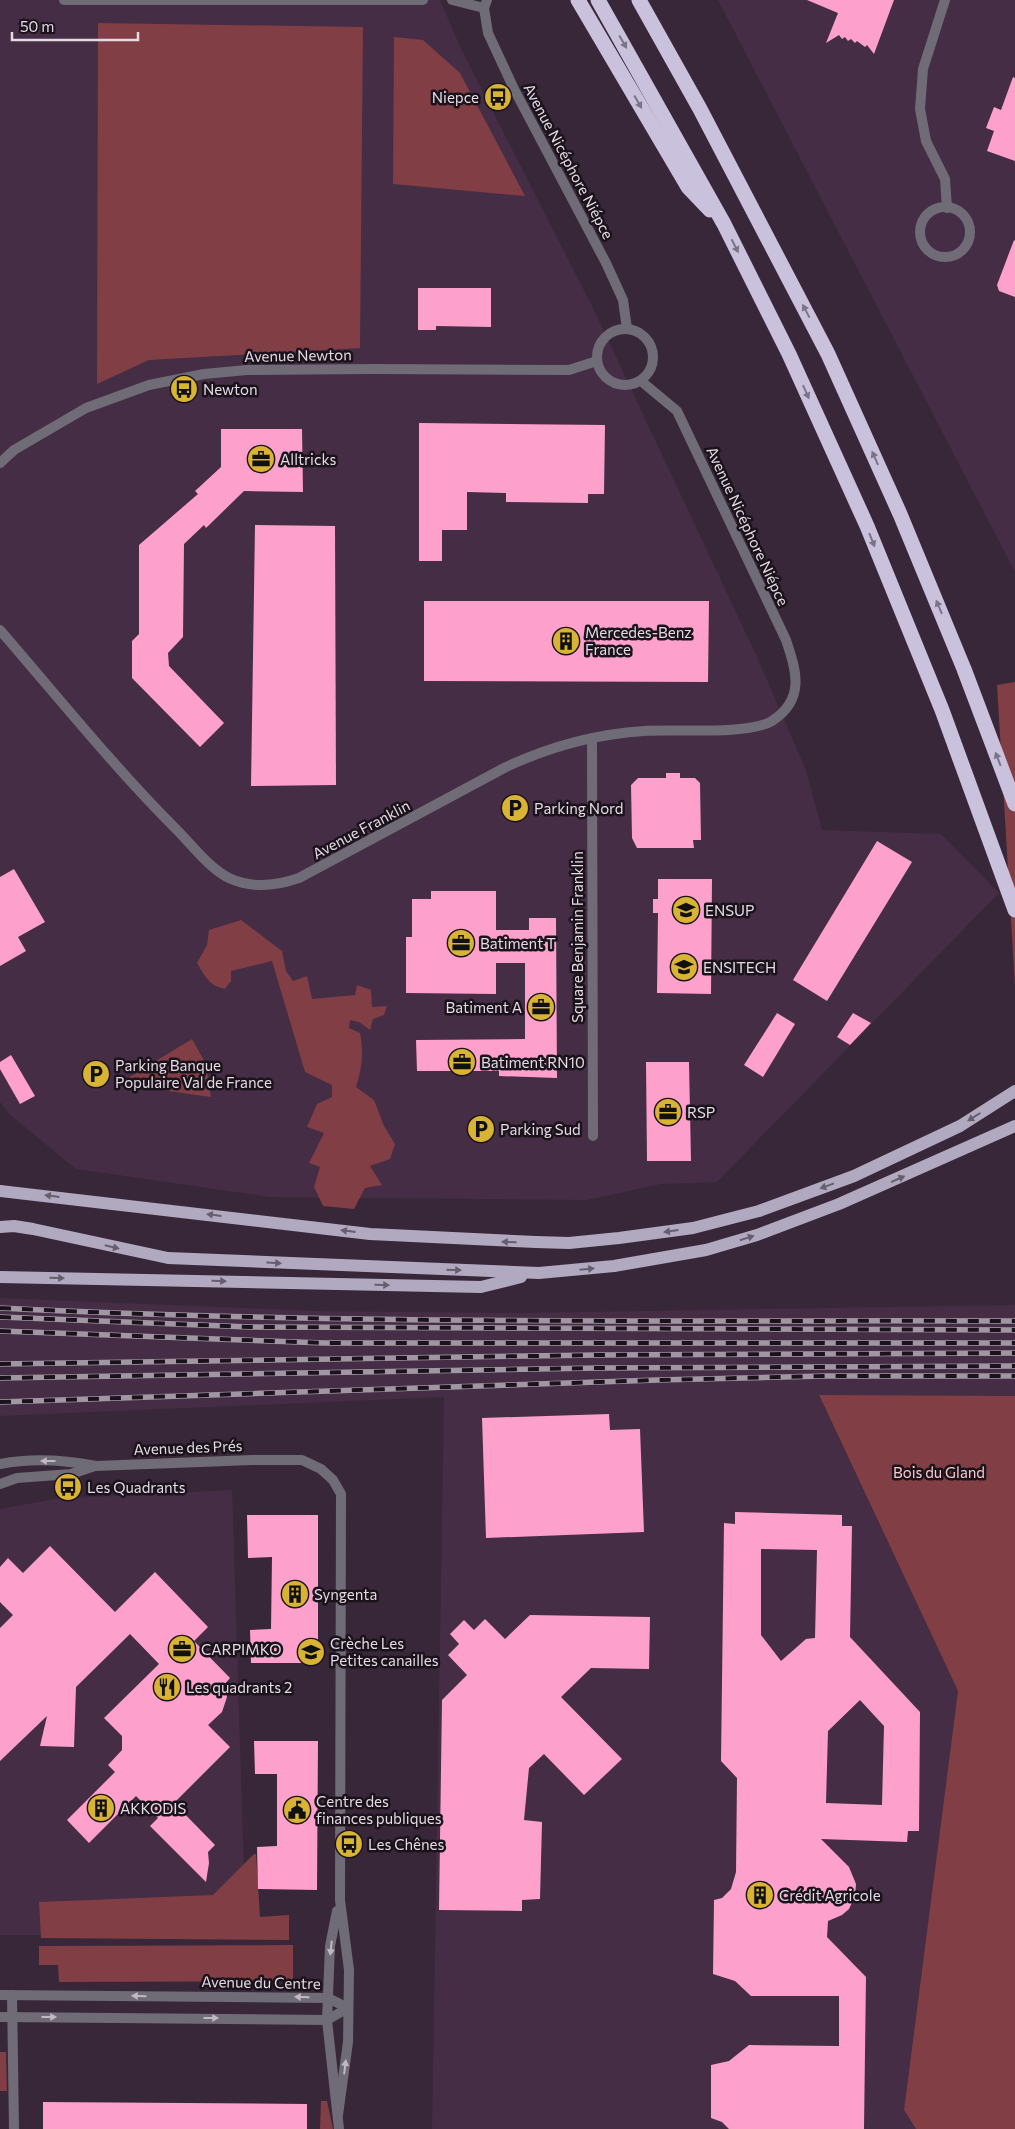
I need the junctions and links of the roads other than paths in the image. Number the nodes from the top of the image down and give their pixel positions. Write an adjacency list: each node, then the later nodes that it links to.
1 (64, 0): 2 (street)
2 (423, 0)
3 (452, 0): 8 (street)
4 (578, 0): 10 (highway, one-way to 10)
5 (598, 0): 10 (highway, one-way to 10)
6 (639, 0): 20 (highway, one-way to 6)
7 (945, 0): 9 (street)
8 (486, 4): 11 (street, Avenue Nicéphore Niépce)
9 (947, 208): 9 (street)
10 (724, 224): 21 (highway, one-way to 21)
11 (627, 329): 12 (street); 13 (street)
12 (597, 362): 13 (street); 14 (street, Avenue Newton)
13 (641, 381): 18 (street, Avenue Nicéphore Niépce)
14 (14, 450): 15 (street, Avenue Newton); 16 (street, Avenue Newton)
15 (0, 453)
16 (0, 463)
17 (0, 630): 19 (street, Avenue Franklin)
18 (796, 671): 19 (street, Avenue Franklin)
19 (592, 738): 24 (street, Square Benjamin Franklin)
20 (1015, 804)
21 (1015, 910)
22 (1015, 1091): 25 (main road, one-way to 25)
23 (1015, 1126): 29 (main road, one-way to 23)
24 (593, 1136)
25 (0, 1190)
26 (0, 1198): 27 (main road)
27 (0, 1203)
28 (0, 1227): 29 (main road, one-way to 29)
29 (539, 1273): 30 (main road, one-way to 29)
30 (4, 1277)
31 (0, 1464): 32 (street, Avenue des Prés, one-way to 31)
32 (96, 1466): 33 (street, Avenue des Prés); 34 (street, Avenue des Prés)
33 (0, 1484)
34 (340, 1900): 37 (street, one-way to 37); 38 (street)
35 (0, 1995): 36 (street, Avenue du Centre)
36 (12, 1995): 37 (street, Avenue du Centre, one-way to 36); 40 (street)
37 (328, 1998): 38 (street, Avenue du Centre); 41 (street)
38 (348, 2008): 41 (street); 42 (street, one-way to 38)
39 (0, 2017): 40 (street)
40 (13, 2017): 41 (street, one-way to 41); 43 (street)
41 (327, 2020): 42 (street)
42 (338, 2115): 44 (street)
43 (14, 2129)
44 (339, 2129)

